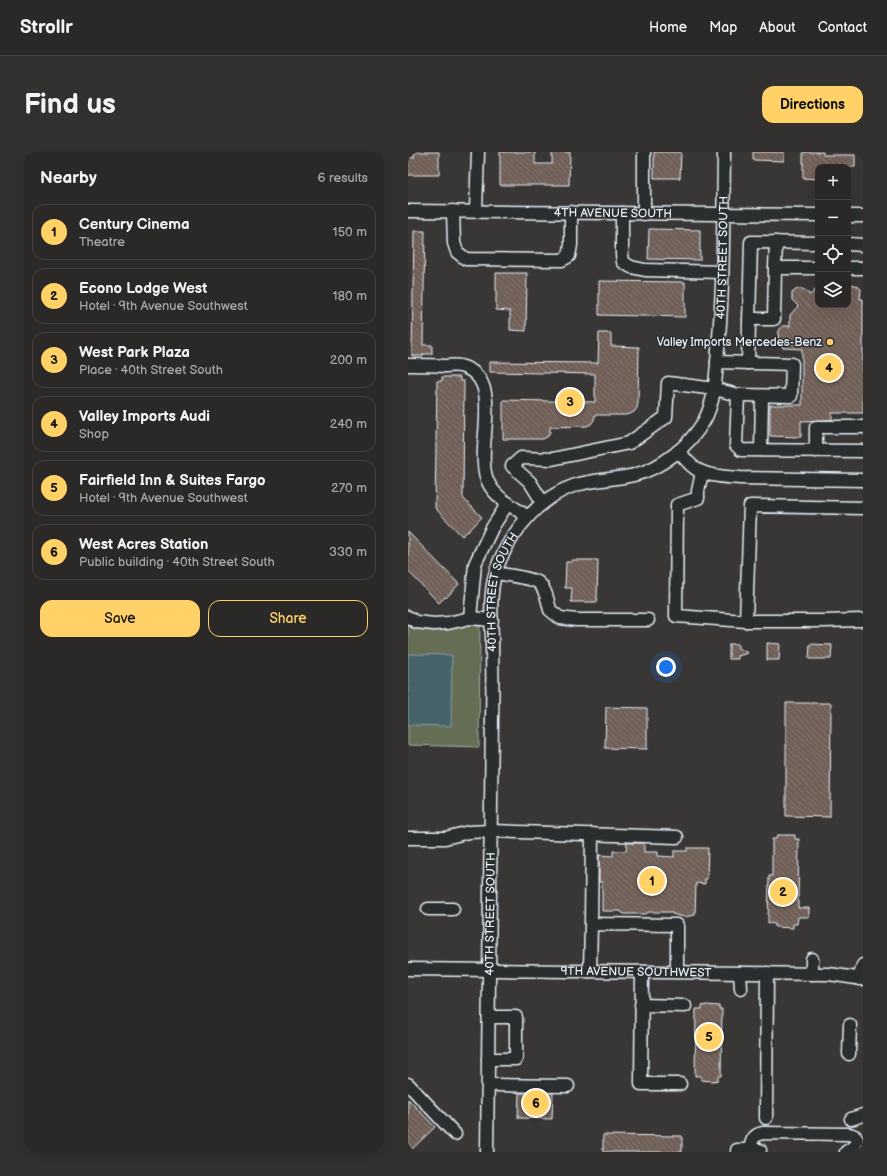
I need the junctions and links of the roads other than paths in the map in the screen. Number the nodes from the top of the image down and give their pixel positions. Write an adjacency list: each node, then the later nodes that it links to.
1 (467, 152): 2 (street)
2 (478, 152): 7 (street)
3 (644, 152): 10 (street)
4 (724, 152): 11 (street, 40TH STREET SOUTH)
5 (408, 211): 6 (street, 4TH AVENUE SOUTH)
6 (453, 211): 7 (street, 4TH AVENUE SOUTH); 8 (street)
7 (476, 211): 8 (street, 4TH AVENUE SOUTH)
8 (571, 212): 9 (street, 4TH AVENUE SOUTH)
9 (622, 213): 10 (street, 4TH AVENUE SOUTH); 23 (street)
10 (644, 214): 11 (street, 4TH AVENUE SOUTH)
11 (723, 215): 12 (street, 4TH AVENUE SOUTH); 23 (street, 40TH STREET SOUTH)
12 (815, 215)
13 (851, 216): 14 (street)
14 (863, 216)
15 (776, 242): 16 (street); 19 (street); 24 (street)
16 (815, 243)
17 (851, 244): 18 (street)
18 (863, 245)
19 (775, 268): 20 (street); 24 (street)
20 (815, 268)
21 (851, 268): 22 (street)
22 (863, 268)
23 (722, 272): 25 (street, 40TH STREET SOUTH)
24 (749, 319): 26 (street)
25 (717, 362): 26 (street); 28 (street, 40TH STREET SOUTH)
26 (748, 363): 30 (street)
27 (408, 365): 38 (street)
28 (715, 389): 29 (street); 33 (street, 40TH STREET SOUTH); 39 (street)
29 (738, 395): 30 (street); 32 (street)
30 (762, 396): 32 (street)
31 (863, 427): 34 (street)
32 (762, 450): 34 (street)
33 (678, 451): 36 (street); 39 (street, 40TH STREET SOUTH)
34 (816, 451): 35 (street)
35 (863, 451)
36 (702, 472): 37 (street); 48 (street)
37 (863, 480)
38 (508, 503): 41 (street); 44 (street)
39 (543, 503): 41 (street, 40TH STREET SOUTH)
40 (863, 508): 48 (street)
41 (528, 517): 42 (street, 40TH STREET SOUTH)
42 (496, 573): 45 (street, 40TH STREET SOUTH); 46 (street)
43 (408, 617): 44 (street)
44 (470, 618): 45 (street)
45 (492, 620): 49 (street, 40TH STREET SOUTH)
46 (648, 620)
47 (863, 620): 48 (street)
48 (746, 621)
49 (491, 832): 50 (street); 52 (street); 59 (street, 40TH STREET SOUTH)
50 (592, 834): 51 (street); 55 (street)
51 (677, 837)
52 (408, 838)
53 (428, 908): 54 (street)
54 (453, 908)
55 (591, 924): 60 (street); 62 (street)
56 (812, 959): 65 (street)
57 (863, 965): 66 (street)
58 (408, 969): 59 (street, 9TH AVENUE SOUTHWEST)
59 (489, 970): 60 (street, 9TH AVENUE SOUTHWEST); 70 (street, 40TH STREET SOUTH)
60 (590, 971): 61 (street, 9TH AVENUE SOUTHWEST)
61 (642, 972): 62 (street, 9TH AVENUE SOUTHWEST); 68 (street)
62 (677, 972): 63 (street, 9TH AVENUE SOUTHWEST)
63 (740, 973): 64 (street, 9TH AVENUE SOUTHWEST); 67 (street)
64 (767, 973): 65 (street, 9TH AVENUE SOUTHWEST); 79 (street)
65 (812, 974): 66 (street, 9TH AVENUE SOUTHWEST)
66 (861, 979)
67 (740, 989)
68 (641, 1005): 69 (street); 76 (street)
69 (685, 1006)
70 (489, 1016): 73 (street, 40TH STREET SOUTH); 73 (street)
71 (850, 1025): 72 (street)
72 (850, 1054)
73 (488, 1058): 75 (street, 40TH STREET SOUTH)
74 (408, 1084): 81 (street)
75 (488, 1084): 77 (street); 84 (street, 40TH STREET SOUTH)
76 (680, 1084)
77 (568, 1086)
78 (863, 1115): 80 (street)
79 (766, 1118)
80 (851, 1119)
81 (455, 1134)
82 (860, 1141): 83 (street); 85 (street)
83 (749, 1151)
84 (487, 1152)
85 (846, 1152)

